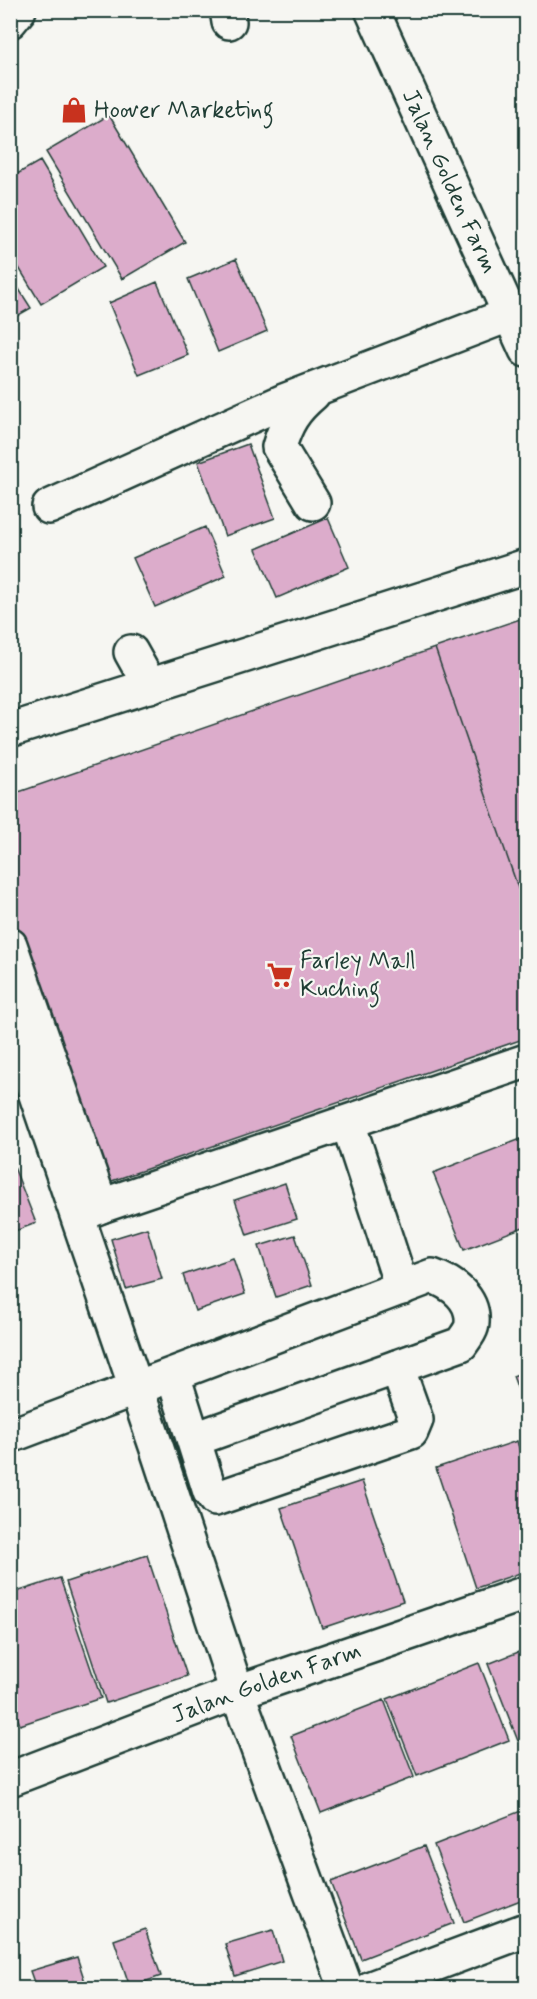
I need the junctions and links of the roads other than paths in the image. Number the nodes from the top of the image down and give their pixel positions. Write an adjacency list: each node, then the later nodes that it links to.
1 (19, 10): 3 (main road)
2 (372, 10): 4 (main road, Jalan Golden Farm)
3 (10, 21)
4 (512, 314): 5 (main road, Jalan Golden Farm); 6 (main road)
5 (526, 350)
6 (324, 386): 7 (main road); 8 (main road)
7 (313, 503)
8 (49, 507)
9 (526, 566): 11 (main road)
10 (131, 652): 11 (main road)
11 (150, 686): 12 (main road)
12 (14, 734)
13 (10, 945): 17 (main road)
14 (10, 1019): 17 (main road)
15 (526, 1061): 16 (main road)
16 (348, 1123): 17 (main road); 18 (main road)
17 (89, 1211): 21 (main road)
18 (402, 1288): 19 (main road); 20 (main road)
19 (397, 1367): 23 (main road); 24 (main road)
20 (173, 1375): 21 (main road); 23 (main road)
21 (137, 1389): 22 (main road); 25 (main road)
22 (10, 1436)
23 (195, 1439): 24 (main road)
24 (215, 1499): 25 (main road)
25 (177, 1510): 27 (main road)
26 (526, 1593): 27 (main road, Jalan Golden Farm)
27 (237, 1692): 28 (main road, Jalan Golden Farm); 30 (main road)
28 (10, 1779)
29 (526, 1930): 31 (main road)
30 (346, 1989)
31 (371, 1989)

